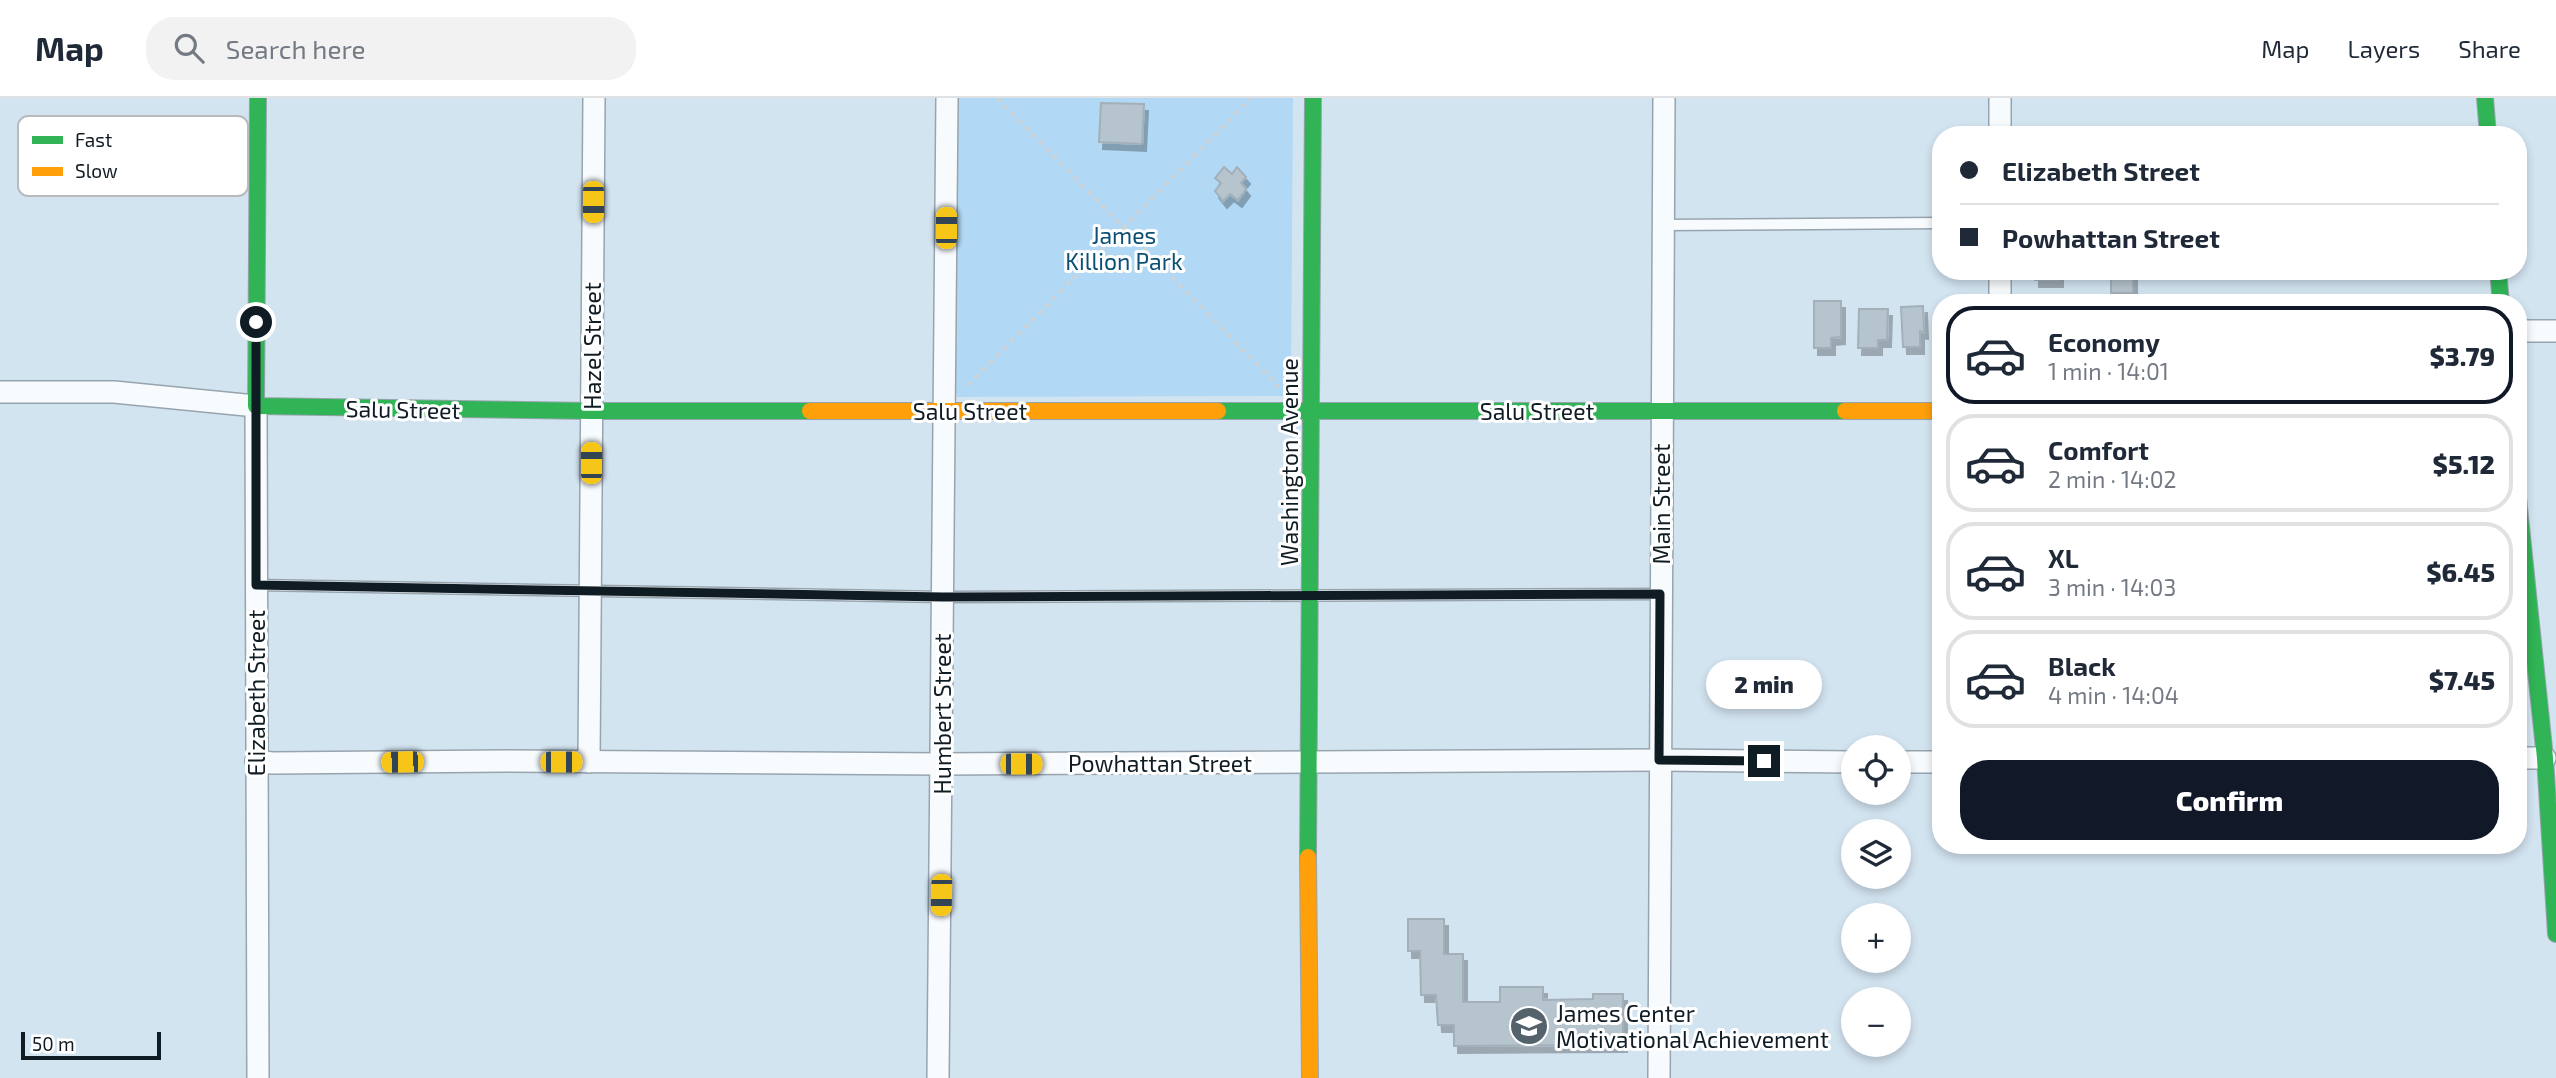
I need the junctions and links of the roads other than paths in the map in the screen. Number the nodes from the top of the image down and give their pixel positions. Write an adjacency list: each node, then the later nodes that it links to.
1 (258, 98): 15 (street, Elizabeth Street)
2 (594, 98): 16 (street, Hazel Street)
3 (947, 98): 17 (street, Humbert Street)
4 (1313, 98): 20 (street, Washington Avenue)
5 (1664, 98): 11 (street, Main Street)
6 (2000, 98): 8 (street)
7 (2485, 98): 9 (street)
8 (2000, 126)
9 (2487, 126)
10 (1932, 223): 11 (lane)
11 (1663, 225): 18 (street, Main Street)
12 (2527, 331): 13 (street)
13 (2556, 331)
14 (0, 392): 15 (street, Salu Street)
15 (256, 406): 16 (street, Salu Street); 21 (street, Elizabeth Street)
16 (591, 411): 17 (street, Salu Street); 23 (street, Hazel Street)
17 (944, 411): 20 (street, Salu Street); 26 (street, Humbert Street)
18 (1662, 411): 19 (street, Salu Street); 20 (street, Salu Street); 25 (street, Main Street)
19 (1932, 411)
20 (1312, 412): 24 (street, Washington Avenue)
21 (256, 585): 23 (lane); 30 (street, Elizabeth Street)
22 (2527, 585): 28 (street)
23 (590, 592): 26 (lane); 31 (street, Hazel Street)
24 (1311, 594): 25 (lane); 26 (lane); 32 (street, Washington Avenue)
25 (1660, 594): 29 (street, Main Street)
26 (943, 597): 36 (street, Humbert Street)
27 (2527, 758): 28 (street)
28 (2545, 758): 37 (street)
29 (1659, 760): 32 (street, Powhattan Street); 33 (street, Powhattan Street); 41 (street, Main Street)
30 (256, 761): 31 (street, Powhattan Street); 38 (street, Elizabeth Street)
31 (589, 762): 36 (street, Powhattan Street)
32 (1310, 762): 36 (street, Powhattan Street); 40 (street, Washington Avenue)
33 (1841, 762)
34 (1911, 762): 35 (street)
35 (1932, 762)
36 (942, 764): 39 (street, Humbert Street)
37 (2556, 933)
38 (258, 1078)
39 (938, 1078)
40 (1310, 1078)
41 (1659, 1078)

